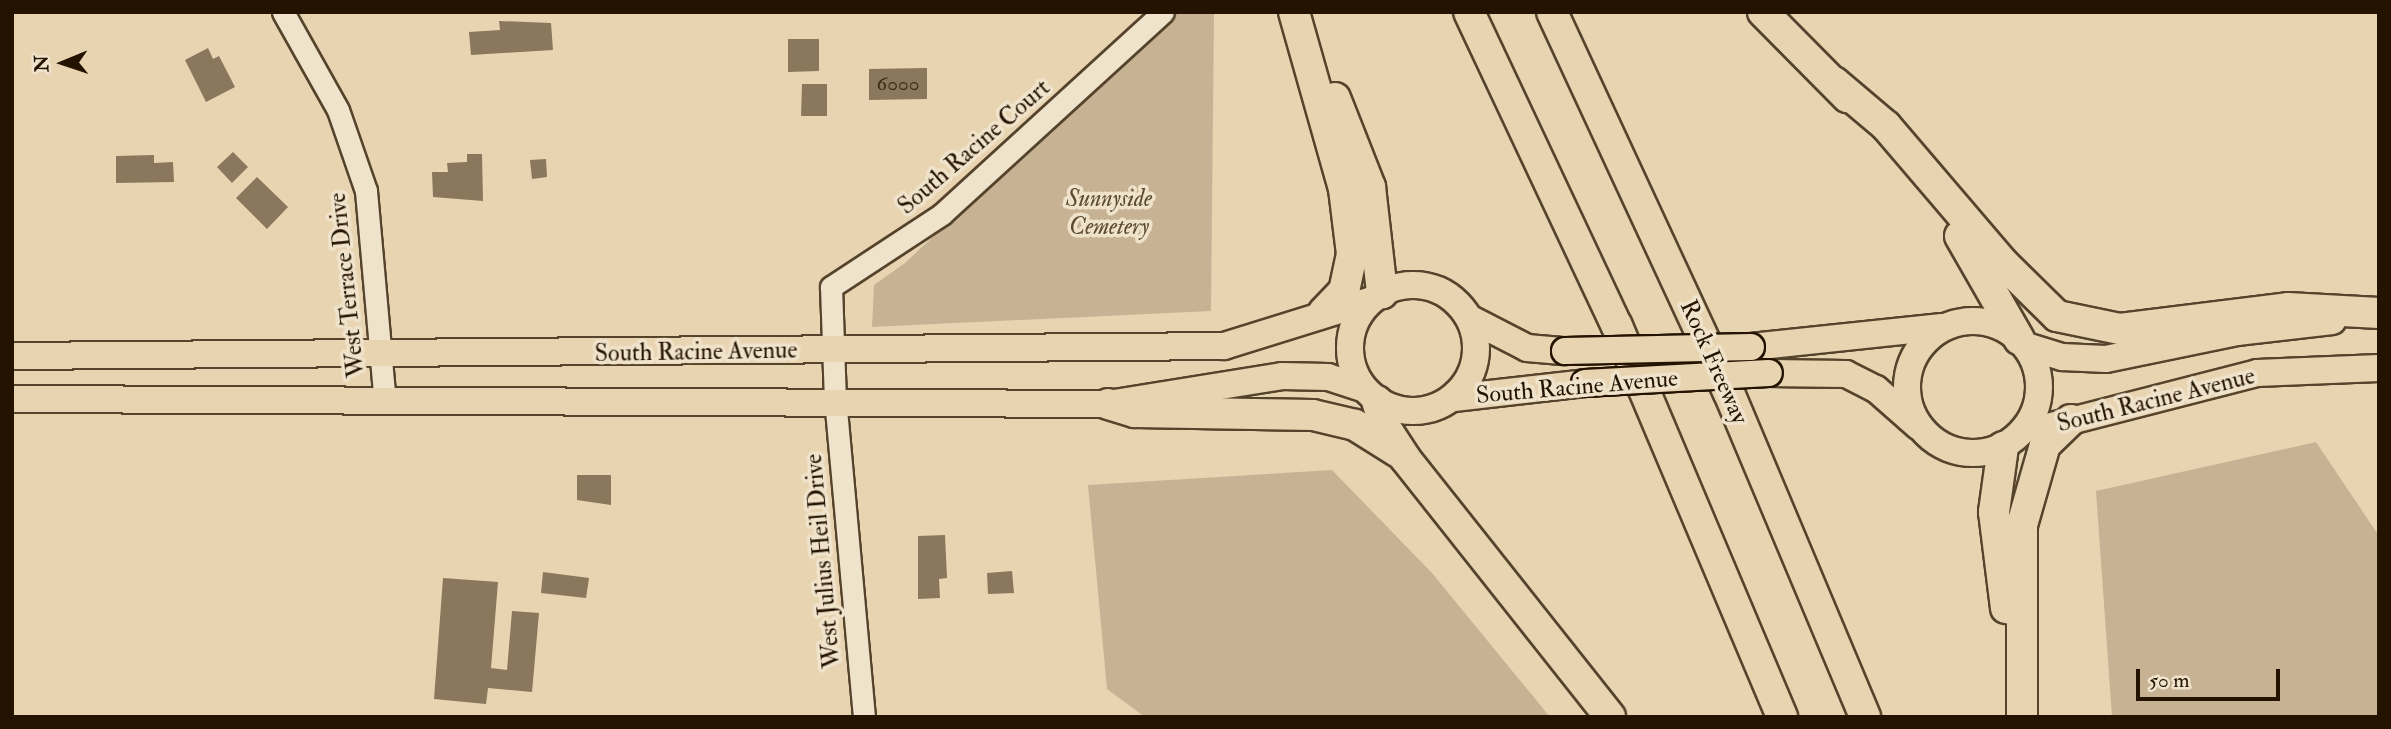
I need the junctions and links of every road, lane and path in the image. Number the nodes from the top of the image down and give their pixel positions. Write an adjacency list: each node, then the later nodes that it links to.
1 (283, 12): 17 (street, West Terrace Drive)
2 (1163, 12): 16 (street, South Racine Court)
3 (1294, 12): 10 (highway)
4 (1302, 12): 9 (highway)
5 (1469, 12): 32 (highway)
6 (1552, 12): 33 (highway, Rock Freeway)
7 (1763, 12): 8 (highway)
8 (1834, 82): 11 (highway); 15 (highway)
9 (1377, 296): 10 (main road, South Racine Avenue); 12 (main road); 20 (main road)
10 (1324, 312): 16 (main road, South Racine Avenue)
11 (2379, 313)
12 (1469, 318): 14 (main road, South Racine Avenue, bridge); 22 (main road)
13 (2379, 319): 15 (main road, South Racine Avenue)
14 (1948, 326): 15 (main road); 27 (main road)
15 (2022, 342): 28 (main road)
16 (832, 351): 17 (main road, South Racine Avenue); 23 (street, South Racine Court)
17 (382, 354): 18 (main road, South Racine Avenue); 24 (street, West Terrace Drive)
18 (12, 356)
19 (2379, 368): 26 (main road, South Racine Avenue)
20 (1371, 395): 22 (main road); 25 (main road, South Racine Avenue); 29 (highway)
21 (12, 398): 24 (main road, South Racine Avenue)
22 (1454, 398): 27 (main road, South Racine Avenue, bridge)
23 (835, 401): 24 (main road, South Racine Avenue); 25 (main road, South Racine Avenue); 30 (street, West Julius Heil Drive)
24 (385, 402)
25 (1108, 404): 29 (highway)
26 (2071, 420): 28 (main road, South Racine Avenue); 35 (highway)
27 (1930, 438): 28 (main road)
28 (2011, 441): 34 (highway)
29 (1403, 455): 31 (highway)
30 (864, 717)
31 (1610, 717)
32 (1782, 717)
33 (1865, 717)
34 (2016, 717)
35 (2022, 717)

